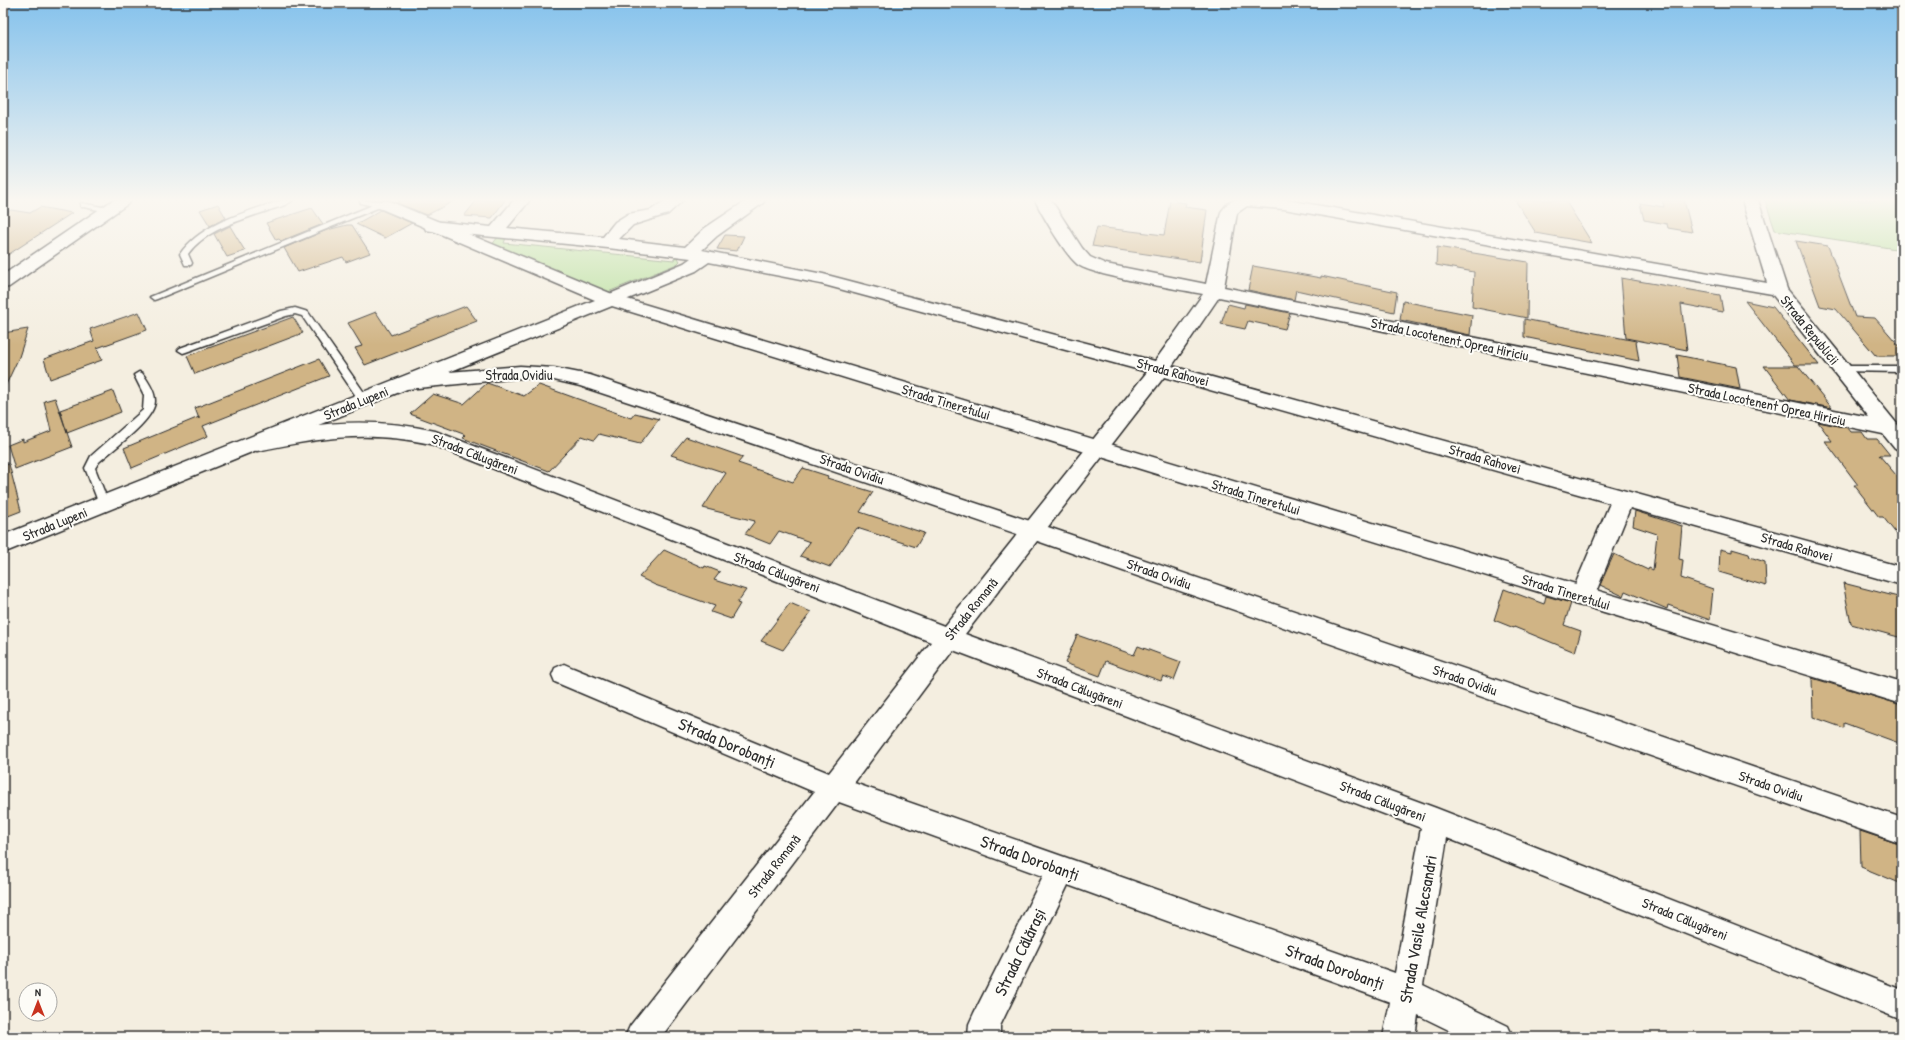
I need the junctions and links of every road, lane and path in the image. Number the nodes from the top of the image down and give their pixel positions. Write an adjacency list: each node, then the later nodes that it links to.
1 (53, 249): 13 (street)
2 (186, 249): 12 (lane)
3 (265, 249): 16 (lane)
4 (486, 249): 17 (street, Strada Tineretului)
5 (653, 249): 11 (street, Strada Rahovei)
6 (700, 249): 11 (street, Strada Lupeni)
7 (1073, 249): 15 (street, Strada Locotenent Oprea Hiriciu)
8 (1222, 249): 15 (street, Strada Romană)
9 (1551, 249): 14 (street)
10 (1765, 249): 14 (street, Strada Republicii)
11 (697, 254): 17 (street, Strada Lupeni); 19 (street, Strada Rahovei)
12 (188, 263)
13 (3, 283)
14 (1778, 290): 20 (street, Strada Republicii)
15 (1214, 291): 19 (street, Strada Romană); 25 (street, Strada Locotenent Oprea Hiriciu)
16 (154, 297)
17 (610, 300): 23 (street, Strada Lupeni); 28 (street, Strada Tineretului)
18 (184, 350): 24 (lane)
19 (1160, 369): 28 (street, Strada Romană); 29 (street, Strada Rahovei)
20 (1841, 369): 21 (lane); 25 (street, Strada Republicii)
21 (1902, 369)
22 (139, 375): 30 (lane)
23 (406, 384): 24 (street, Strada Lupeni); 31 (street, Strada Ovidiu)
24 (364, 400): 27 (street, Strada Lupeni)
25 (1889, 428): 26 (street, Strada Republicii)
26 (1902, 444)
27 (248, 446): 30 (street, Strada Lupeni); 35 (street, Strada Călugăreni)
28 (1099, 448): 31 (street, Strada Romană); 34 (street, Strada Tineretului)
29 (1623, 498): 33 (street, Strada Rahovei); 34 (street)
30 (104, 504): 32 (street, Strada Lupeni)
31 (1034, 531): 35 (street, Strada Romană); 40 (street, Strada Ovidiu)
32 (3, 544)
33 (1902, 576)
34 (1582, 597): 37 (street, Strada Tineretului)
35 (948, 638): 38 (street, Strada Romană); 39 (street, Strada Călugăreni)
36 (564, 675): 38 (street, Strada Dorobanți)
37 (1902, 693)
38 (834, 788): 41 (street, Strada Dorobanți); 44 (street, Strada Romană)
39 (1436, 821): 42 (street, Strada Vasile Alecsandri); 43 (street, Strada Călugăreni)
40 (1902, 831)
41 (1061, 869): 42 (street, Strada Dorobanți); 45 (street, Strada Călărași)
42 (1406, 993): 46 (street, Strada Vasile Alecsandri); 47 (street, Strada Dorobanți)
43 (1902, 1004)
44 (641, 1037)
45 (984, 1037)
46 (1399, 1037)
47 (1496, 1037)

